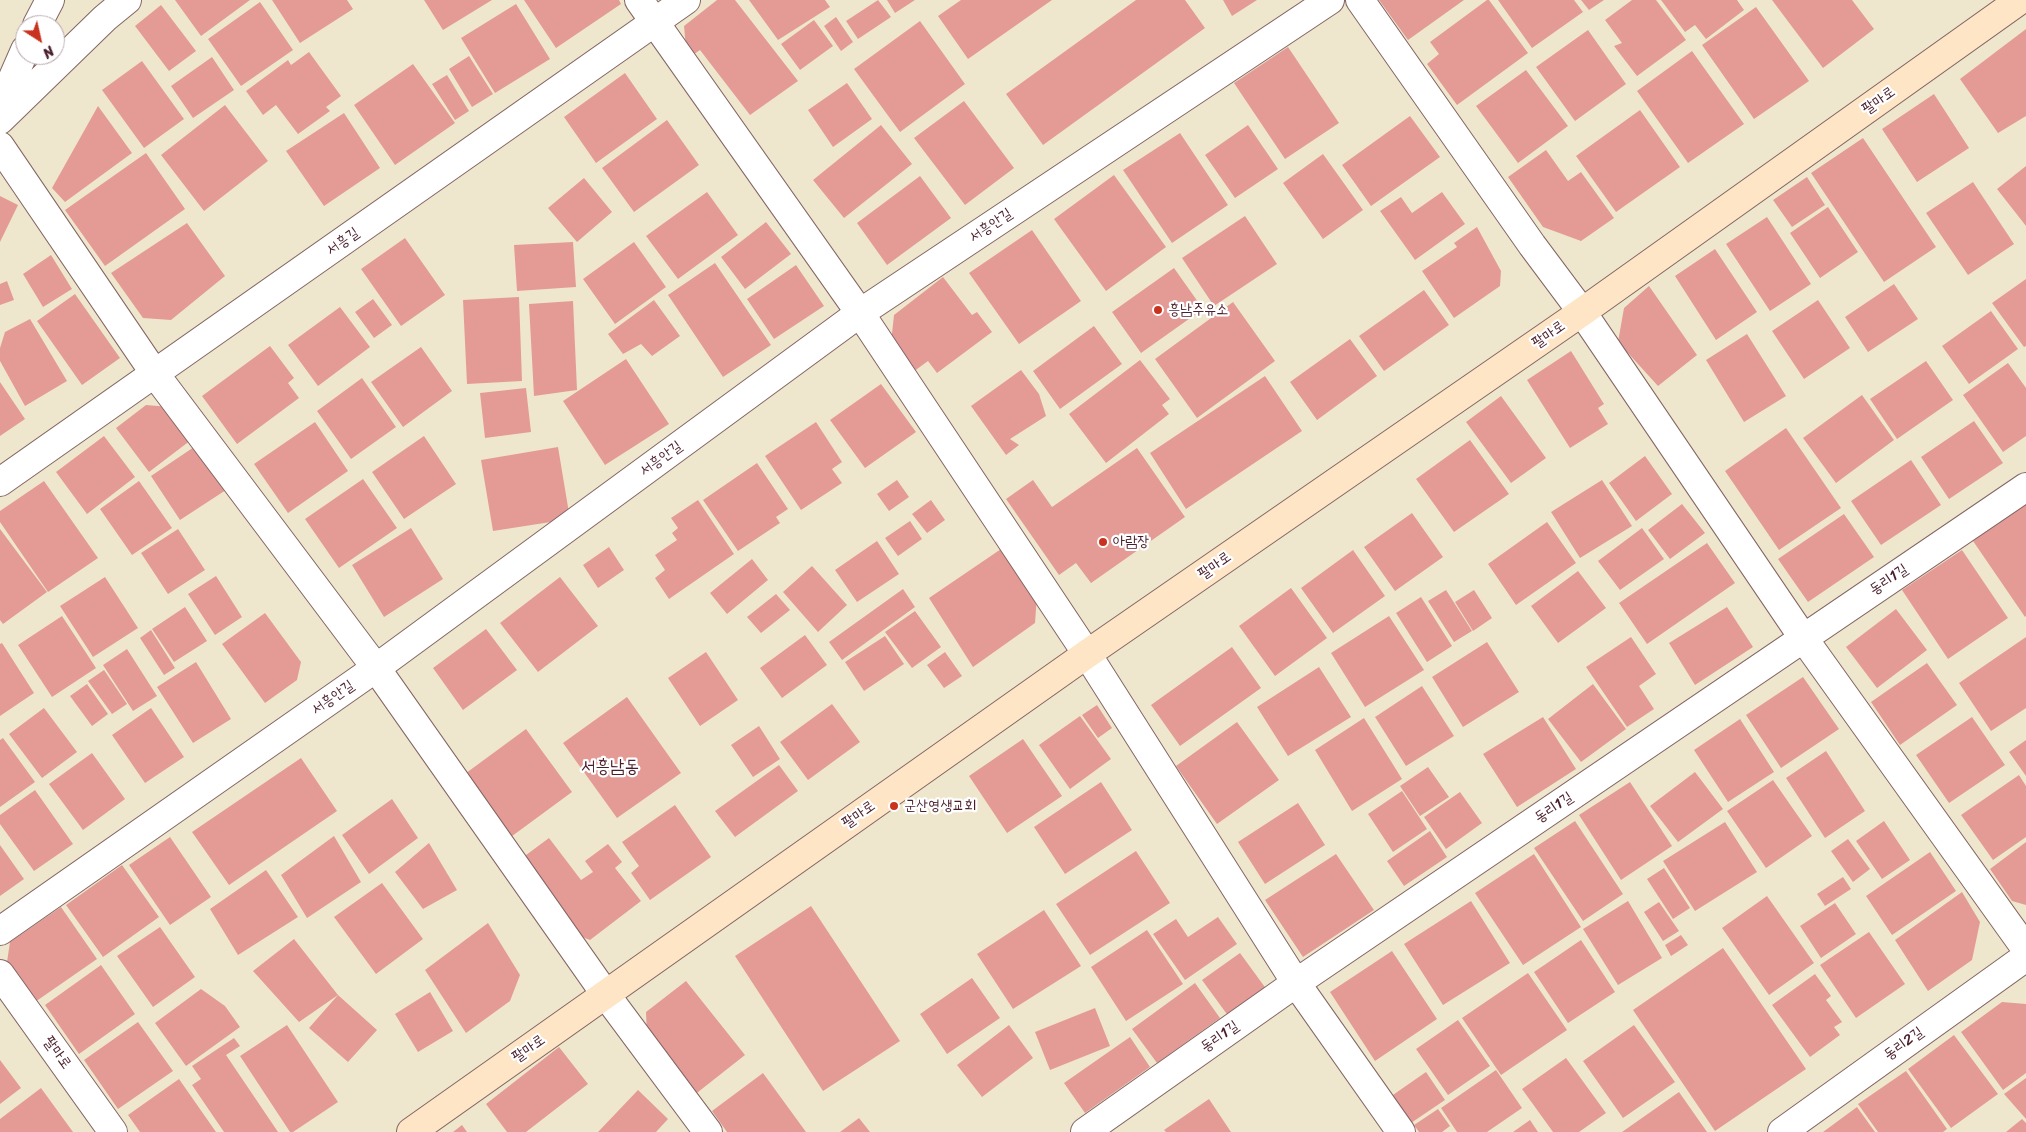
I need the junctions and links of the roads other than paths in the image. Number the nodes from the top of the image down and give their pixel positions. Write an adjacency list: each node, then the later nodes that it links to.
1 (50, 0): 8 (street)
2 (127, 0): 12 (street)
3 (639, 0): 9 (street)
4 (686, 0): 9 (street, 서흥길)
5 (1330, 0): 15 (street, 서흥안길)
6 (1360, 0): 14 (street)
7 (2020, 0): 14 (street, 팔마로)
8 (42, 15)
9 (655, 23): 15 (street); 16 (street, 서흥길)
10 (18, 65): 11 (street)
11 (0, 107)
12 (0, 120)
13 (0, 146): 16 (street)
14 (1582, 312): 19 (street); 20 (street, 팔마로)
15 (860, 313): 20 (street); 21 (street, 서흥안길)
16 (155, 374): 17 (street, 서흥길); 21 (street)
17 (0, 482)
18 (2026, 487): 19 (street, 동리1길)
19 (1804, 638): 23 (street); 26 (street, 동리1길)
20 (1087, 654): 26 (street); 27 (street, 팔마로)
21 (376, 668): 22 (street, 서흥안길); 27 (street)
22 (0, 931)
23 (2026, 949)
24 (2026, 957): 33 (street, 동리2길)
25 (0, 974): 28 (street, 팔마로)
26 (1296, 984): 31 (street, 동리1길); 32 (street)
27 (606, 995): 29 (street, 팔마로); 30 (street)
28 (113, 1132)
29 (411, 1132)
30 (708, 1132)
31 (1084, 1132)
32 (1401, 1132)
33 (1782, 1132)

